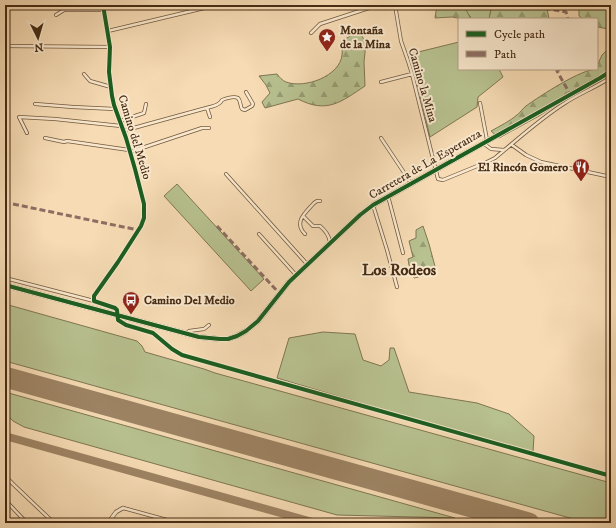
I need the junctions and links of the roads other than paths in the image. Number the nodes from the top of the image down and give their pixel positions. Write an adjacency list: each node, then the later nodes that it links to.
1 (103, 5): 5 (street, Camino del Medio)
2 (217, 5): 7 (street)
3 (378, 5): 8 (street)
4 (395, 5): 13 (street, Camino la Mina)
5 (104, 10): 6 (street); 7 (street, Camino del Medio)
6 (56, 15)
7 (108, 31): 10 (street, Camino del Medio)
8 (311, 33)
9 (5, 46): 10 (street)
10 (110, 47): 16 (street, Camino del Medio)
11 (611, 71): 31 (main road, Carretera de La Esperanza)
12 (84, 74): 16 (street)
13 (412, 74): 15 (street); 36 (street, Camino la Mina)
14 (611, 77): 33 (street)
15 (381, 82)
16 (111, 87): 22 (street, Camino del Medio)
17 (246, 92): 21 (street)
18 (480, 103): 31 (street)
19 (35, 104): 22 (street)
20 (146, 104): 24 (street)
21 (207, 108): 23 (street); 27 (street)
22 (115, 109): 24 (street, Camino del Medio)
23 (210, 117)
24 (120, 121): 25 (street, Camino del Medio)
25 (121, 126): 27 (street, Camino del Medio); 28 (street)
26 (209, 128): 35 (street)
27 (123, 131): 35 (street, Camino del Medio)
28 (28, 133)
29 (45, 138): 35 (street)
30 (381, 138): 39 (street)
31 (487, 140): 32 (main road, Carretera de La Esperanza)
32 (483, 143): 34 (street); 36 (main road, Carretera de La Esperanza)
33 (512, 144): 34 (street); 38 (street)
34 (505, 150): 36 (street)
35 (130, 151): 53 (street, Camino del Medio)
36 (436, 169): 39 (main road, Carretera de La Esperanza)
37 (226, 174): 48 (street)
38 (611, 177)
39 (411, 183): 40 (main road, Carretera de La Esperanza)
40 (388, 196): 42 (main road, Carretera de La Esperanza); 47 (street)
41 (320, 202): 43 (street)
42 (372, 205): 46 (main road, Carretera de La Esperanza); 52 (street)
43 (303, 216): 45 (street); 46 (street)
44 (258, 234): 49 (street)
45 (305, 234)
46 (330, 243): 48 (main road, Carretera de La Esperanza)
47 (403, 253)
48 (307, 264): 49 (main road, Carretera de La Esperanza)
49 (296, 275): 56 (main road, Carretera de La Esperanza)
50 (5, 278): 53 (street)
51 (5, 285): 54 (main road, Carretera de La Esperanza)
52 (397, 287)
53 (94, 301): 54 (street)
54 (117, 315): 56 (main road, Carretera de La Esperanza); 57 (street)
55 (209, 325): 56 (street)
56 (187, 334)
57 (611, 476)
58 (5, 477): 63 (street)
59 (5, 500): 62 (street)
60 (123, 508): 61 (street); 64 (street)
61 (109, 522)
62 (27, 523)
63 (54, 523)
64 (178, 523)

